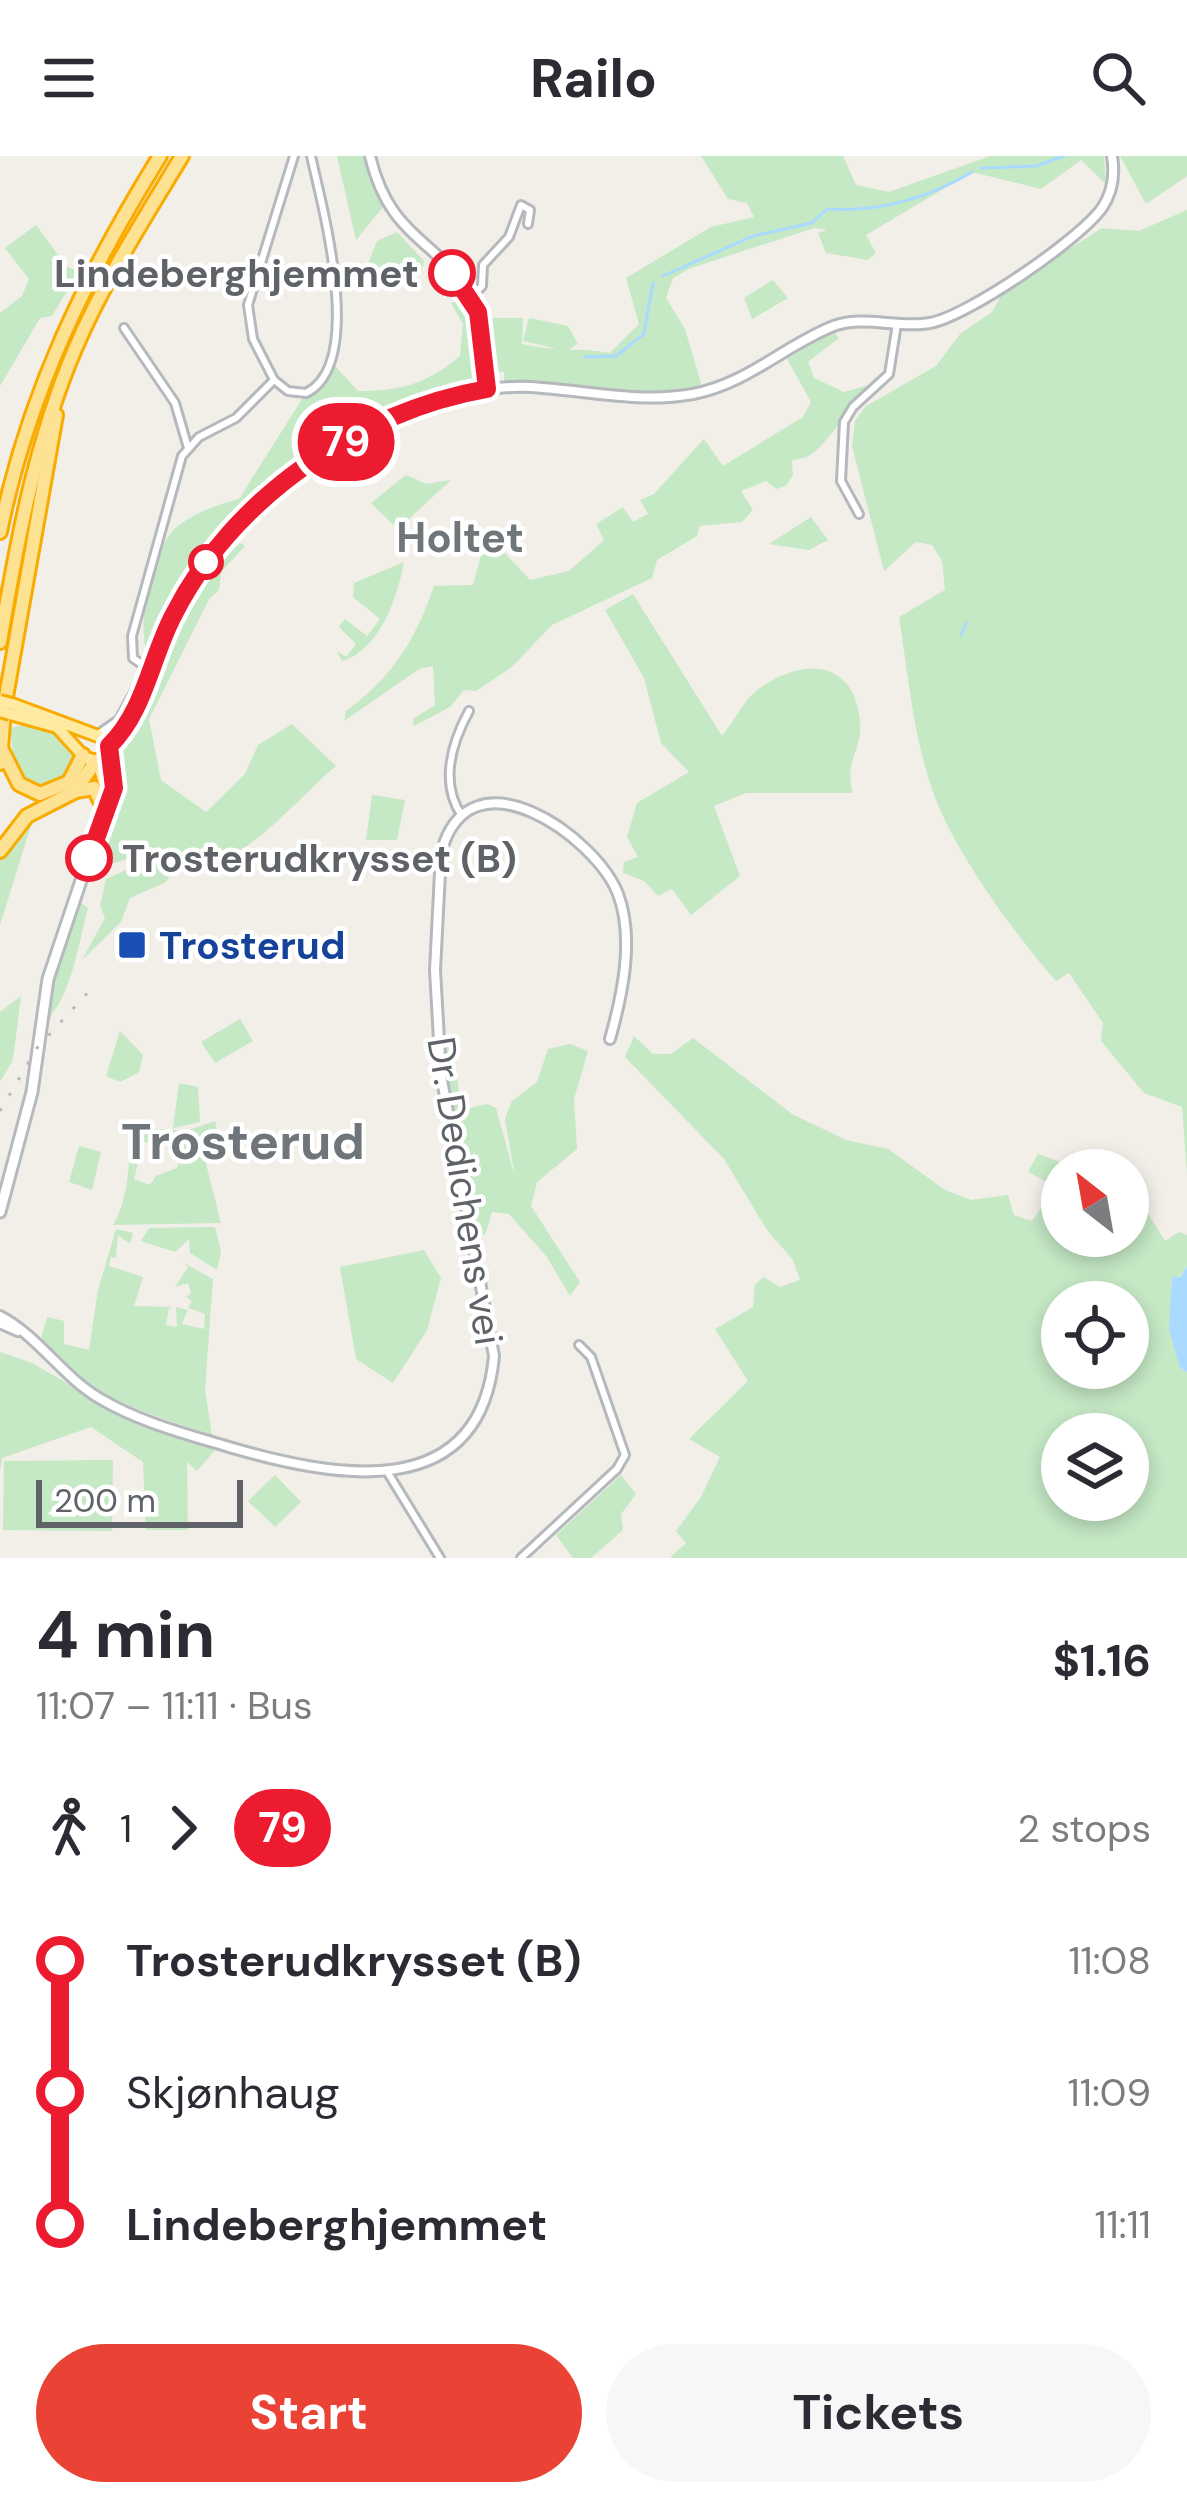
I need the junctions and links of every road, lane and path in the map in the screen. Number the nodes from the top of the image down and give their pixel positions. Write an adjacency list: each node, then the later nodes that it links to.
1 (160, 156): 16 (highway)
2 (182, 156): 13 (highway)
3 (294, 156): 11 (street)
4 (311, 156): 11 (street)
5 (370, 156): 8 (street)
6 (1112, 156): 9 (street)
7 (528, 224): 8 (street)
8 (472, 297): 12 (street)
9 (897, 324): 12 (street); 15 (street)
10 (124, 328): 14 (street)
11 (274, 380): 14 (street)
12 (487, 389): 18 (street)
13 (57, 394): 17 (highway); 22 (highway)
14 (188, 448): 18 (street)
15 (859, 514)
16 (0, 529)
17 (0, 642)
18 (148, 671): 21 (street)
19 (6, 707): 21 (highway)
20 (469, 712): 25 (street)
21 (96, 749): 23 (highway); 24 (highway)
22 (1, 755): 23 (highway)
23 (72, 789): 24 (highway); 26 (highway)
24 (105, 809): 28 (main road)
25 (462, 816): 27 (street); 31 (street, Dr. Dedichens vei)
26 (0, 851)
27 (610, 1039)
28 (0, 1212)
29 (0, 1319): 31 (street, Dr. Dedichens vei)
30 (579, 1346): 33 (street)
31 (388, 1473): 32 (street)
32 (440, 1558)
33 (521, 1558)

